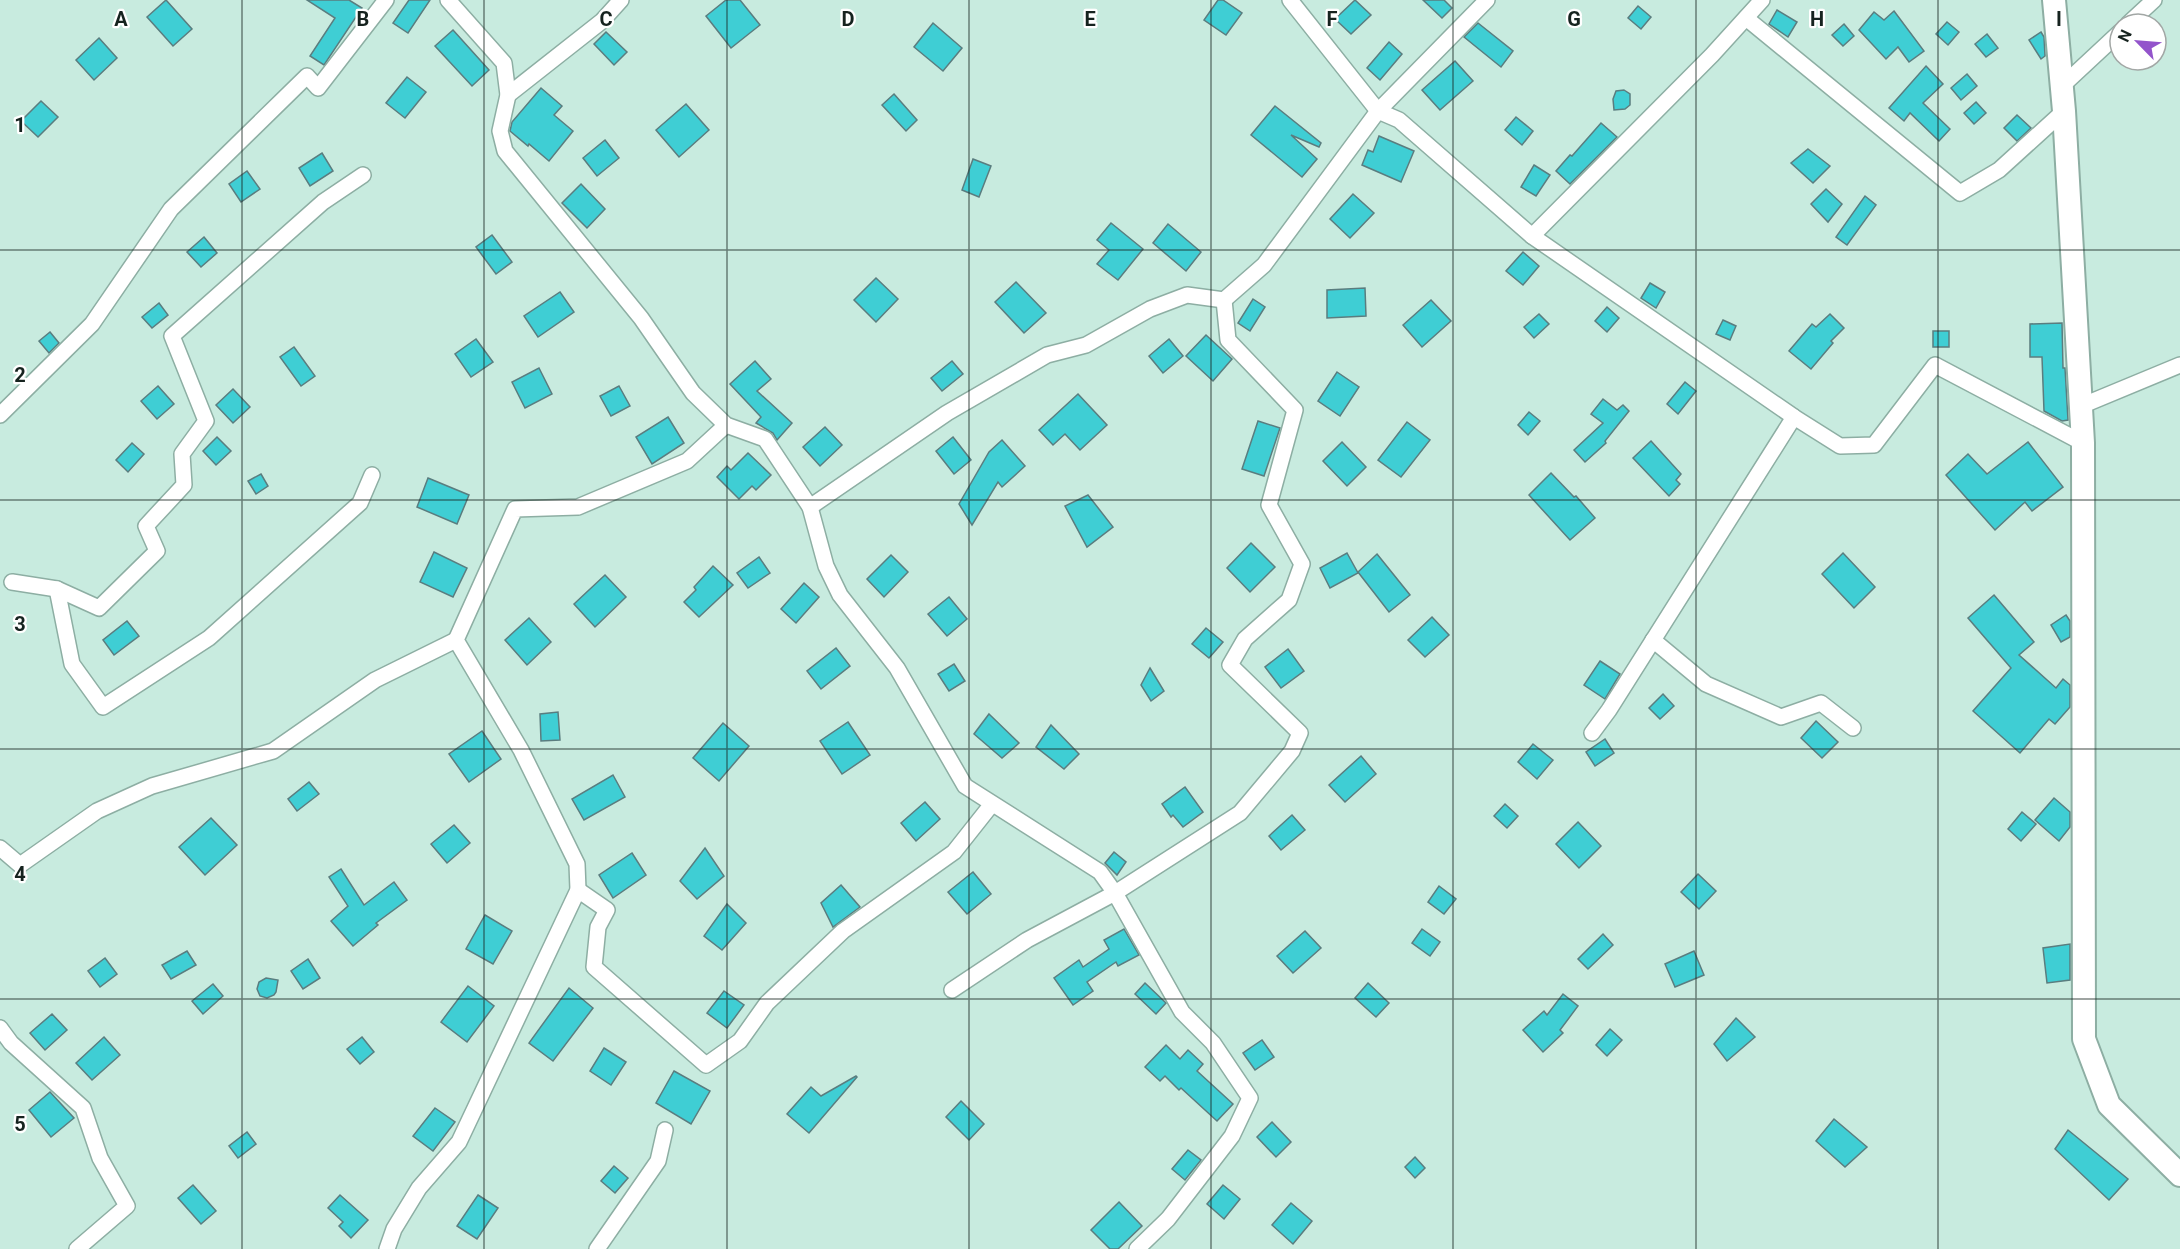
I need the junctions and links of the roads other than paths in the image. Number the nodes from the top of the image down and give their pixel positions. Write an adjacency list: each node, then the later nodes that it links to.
1 (386, 0): 21 (street)
2 (448, 0): 13 (street)
3 (621, 0): 13 (street)
4 (1290, 0): 14 (street)
5 (1487, 0): 14 (street)
6 (1762, 0): 10 (street)
7 (2054, 0): 12 (street)
8 (2154, 0): 9 (street)
9 (2141, 12)
10 (1746, 18): 15 (street); 17 (street)
11 (2108, 43): 12 (street)
12 (2062, 86): 15 (street)
13 (508, 94): 23 (street)
14 (1378, 111): 17 (street); 18 (street)
15 (2064, 111): 20 (street)
16 (363, 175): 28 (street)
17 (1532, 236): 22 (street)
18 (1224, 300): 26 (street); 36 (street)
19 (2180, 365): 20 (street)
20 (2081, 406): 24 (street)
21 (0, 416)
22 (1794, 417): 24 (street); 30 (street)
23 (726, 425): 26 (street); 29 (street)
24 (2083, 444): 40 (street)
25 (372, 475): 28 (street)
26 (810, 507): 33 (street)
27 (12, 582): 28 (street)
28 (57, 589)
29 (456, 640): 34 (street); 35 (street)
30 (1653, 640): 31 (street); 32 (street)
31 (1853, 728)
32 (1592, 733)
33 (992, 804): 35 (street); 36 (street)
34 (0, 848)
35 (578, 890): 42 (street)
36 (1115, 893): 37 (street); 44 (street)
37 (952, 990)
38 (0, 1028): 41 (street)
39 (665, 1130): 43 (street)
40 (2180, 1175)
41 (77, 1249)
42 (387, 1249)
43 (597, 1249)
44 (1137, 1249)

